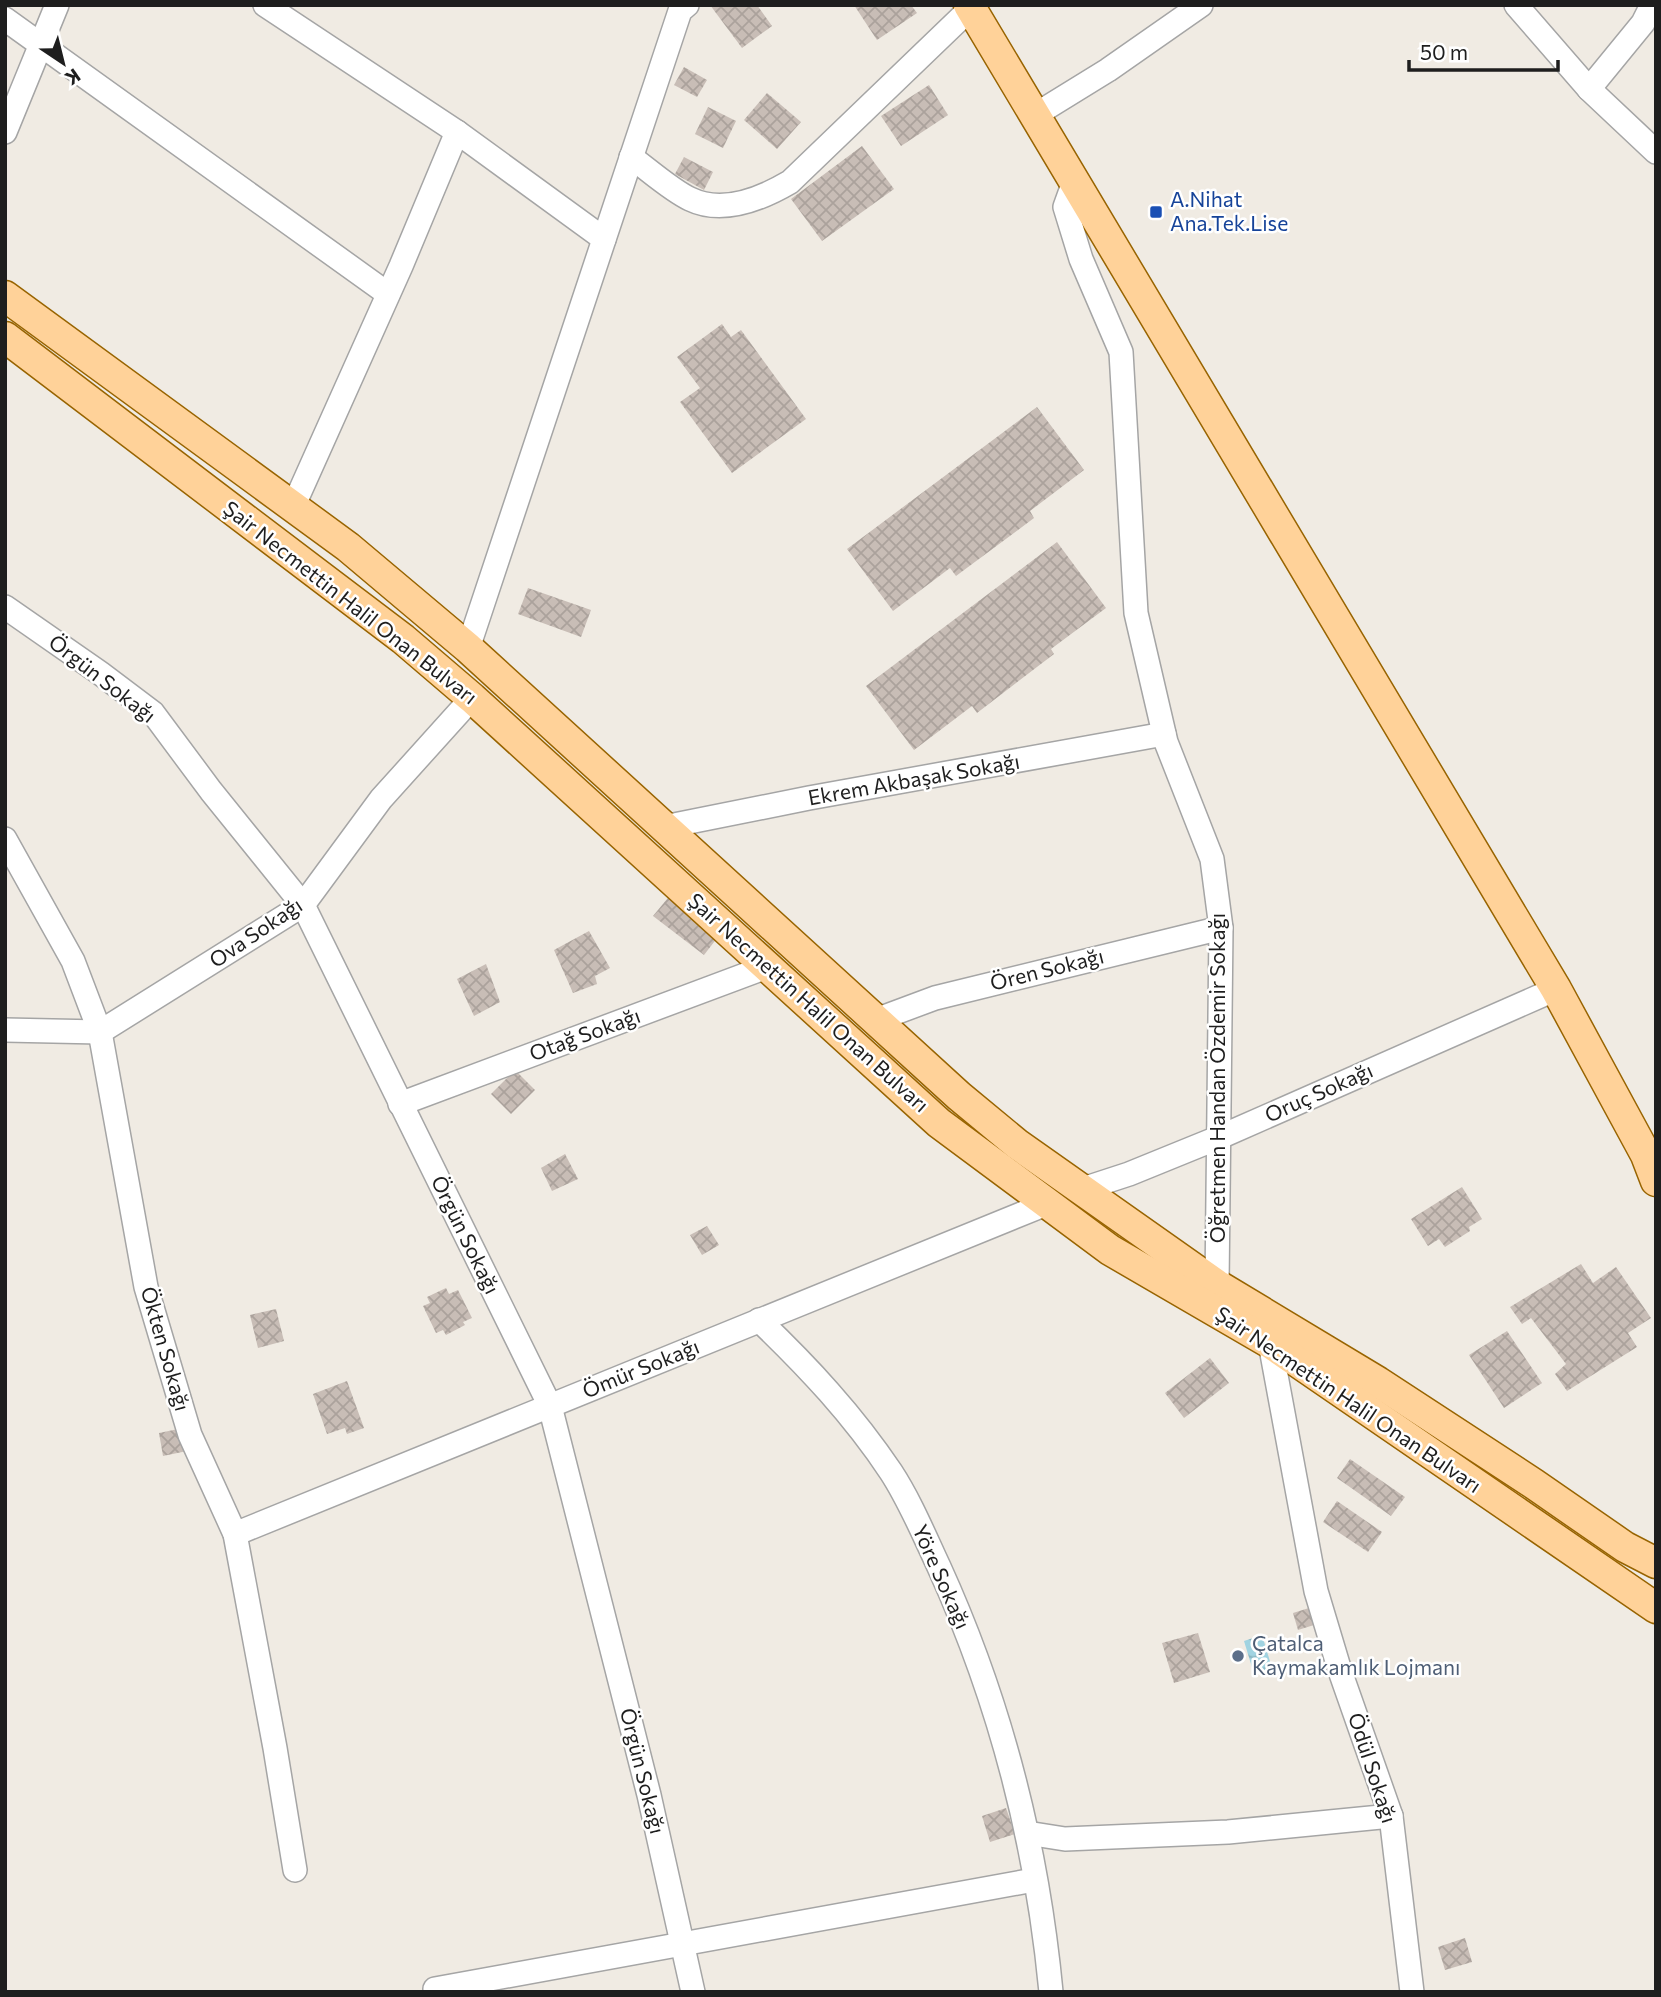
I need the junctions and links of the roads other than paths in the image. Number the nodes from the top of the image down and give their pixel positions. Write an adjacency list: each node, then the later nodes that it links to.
1 (57, 5): 9 (street)
2 (265, 5): 13 (street)
3 (687, 5): 15 (street)
4 (1201, 5): 11 (street)
5 (1516, 5): 10 (street)
6 (1652, 5): 10 (street)
7 (970, 7): 11 (main road); 15 (street)
8 (5, 19): 9 (street)
9 (41, 44): 12 (street); 18 (street)
10 (1589, 89): 14 (street)
11 (1035, 115): 16 (main road)
12 (5, 132)
13 (457, 132): 17 (street); 18 (street)
14 (1656, 152)
15 (631, 157): 17 (street)
16 (1074, 181): 25 (street, Öğretmen Handan Özdemir Sokağı); 31 (main road)
17 (604, 239): 23 (street)
18 (388, 294): 21 (street)
19 (5, 296): 21 (main road, Şair Necmettin Halil Onan Bulvarı)
20 (5, 337): 24 (main road, Şair Necmettin Halil Onan Bulvarı)
21 (293, 507): 23 (main road, Şair Necmettin Halil Onan Bulvarı)
22 (5, 607): 28 (street, Örgün Sokağı)
23 (468, 648): 26 (main road, Şair Necmettin Halil Onan Bulvarı)
24 (471, 698): 28 (street, Ova Sokağı); 30 (main road, Şair Necmettin Halil Onan Bulvarı)
25 (1164, 734): 26 (street, Ekrem Akbaşak Sokağı); 29 (street, Öğretmen Handan Özdemir Sokağı)
26 (664, 827): 32 (main road, Şair Necmettin Halil Onan Bulvarı)
27 (5, 839): 34 (street, Ökten Sokağı)
28 (303, 905): 34 (street, Ova Sokağı); 35 (street, Örgün Sokağı)
29 (1221, 928): 32 (street, Ören Sokağı); 36 (street, Öğretmen Handan Özdemir Sokağı)
30 (769, 966): 35 (street, Otağ Sokağı); 39 (main road, Şair Necmettin Halil Onan Bulvarı)
31 (1556, 989): 36 (street, Oruç Sokağı); 37 (main road)
32 (876, 1020): 38 (main road, Şair Necmettin Halil Onan Bulvarı)
33 (5, 1030): 34 (street)
34 (100, 1031): 44 (street, Ökten Sokağı)
35 (400, 1104): 43 (street, Örgün Sokağı)
36 (1220, 1136): 38 (street, Oruç Sokağı); 40 (street, Öğretmen Handan Özdemir Sokağı)
37 (1652, 1168)
38 (1080, 1190): 40 (main road, Şair Necmettin Halil Onan Bulvarı)
39 (1046, 1204): 41 (street, Ömür Sokağı); 42 (main road, Şair Necmettin Halil Onan Bulvarı)
40 (1217, 1285): 45 (main road, Şair Necmettin Halil Onan Bulvarı)
41 (759, 1320): 43 (street, Ömür Sokağı); 48 (street, Yöre Sokağı)
42 (1270, 1343): 46 (main road, Şair Necmettin Halil Onan Bulvarı); 47 (street, Ödül Sokağı)
43 (550, 1406): 44 (street, Ömür Sokağı); 51 (street, Örgün Sokağı)
44 (235, 1534): 49 (street, Ökten Sokağı)
45 (1656, 1563)
46 (1656, 1608)
47 (1391, 1816): 48 (street); 55 (street, Ödül Sokağı)
48 (1027, 1833): 50 (street, Yöre Sokağı)
49 (295, 1870)
50 (1034, 1880): 51 (street); 54 (street, Yöre Sokağı)
51 (681, 1944): 52 (street); 53 (street, Örgün Sokağı)
52 (435, 1989)
53 (693, 1992)
54 (1051, 1992)
55 (1412, 1992)

